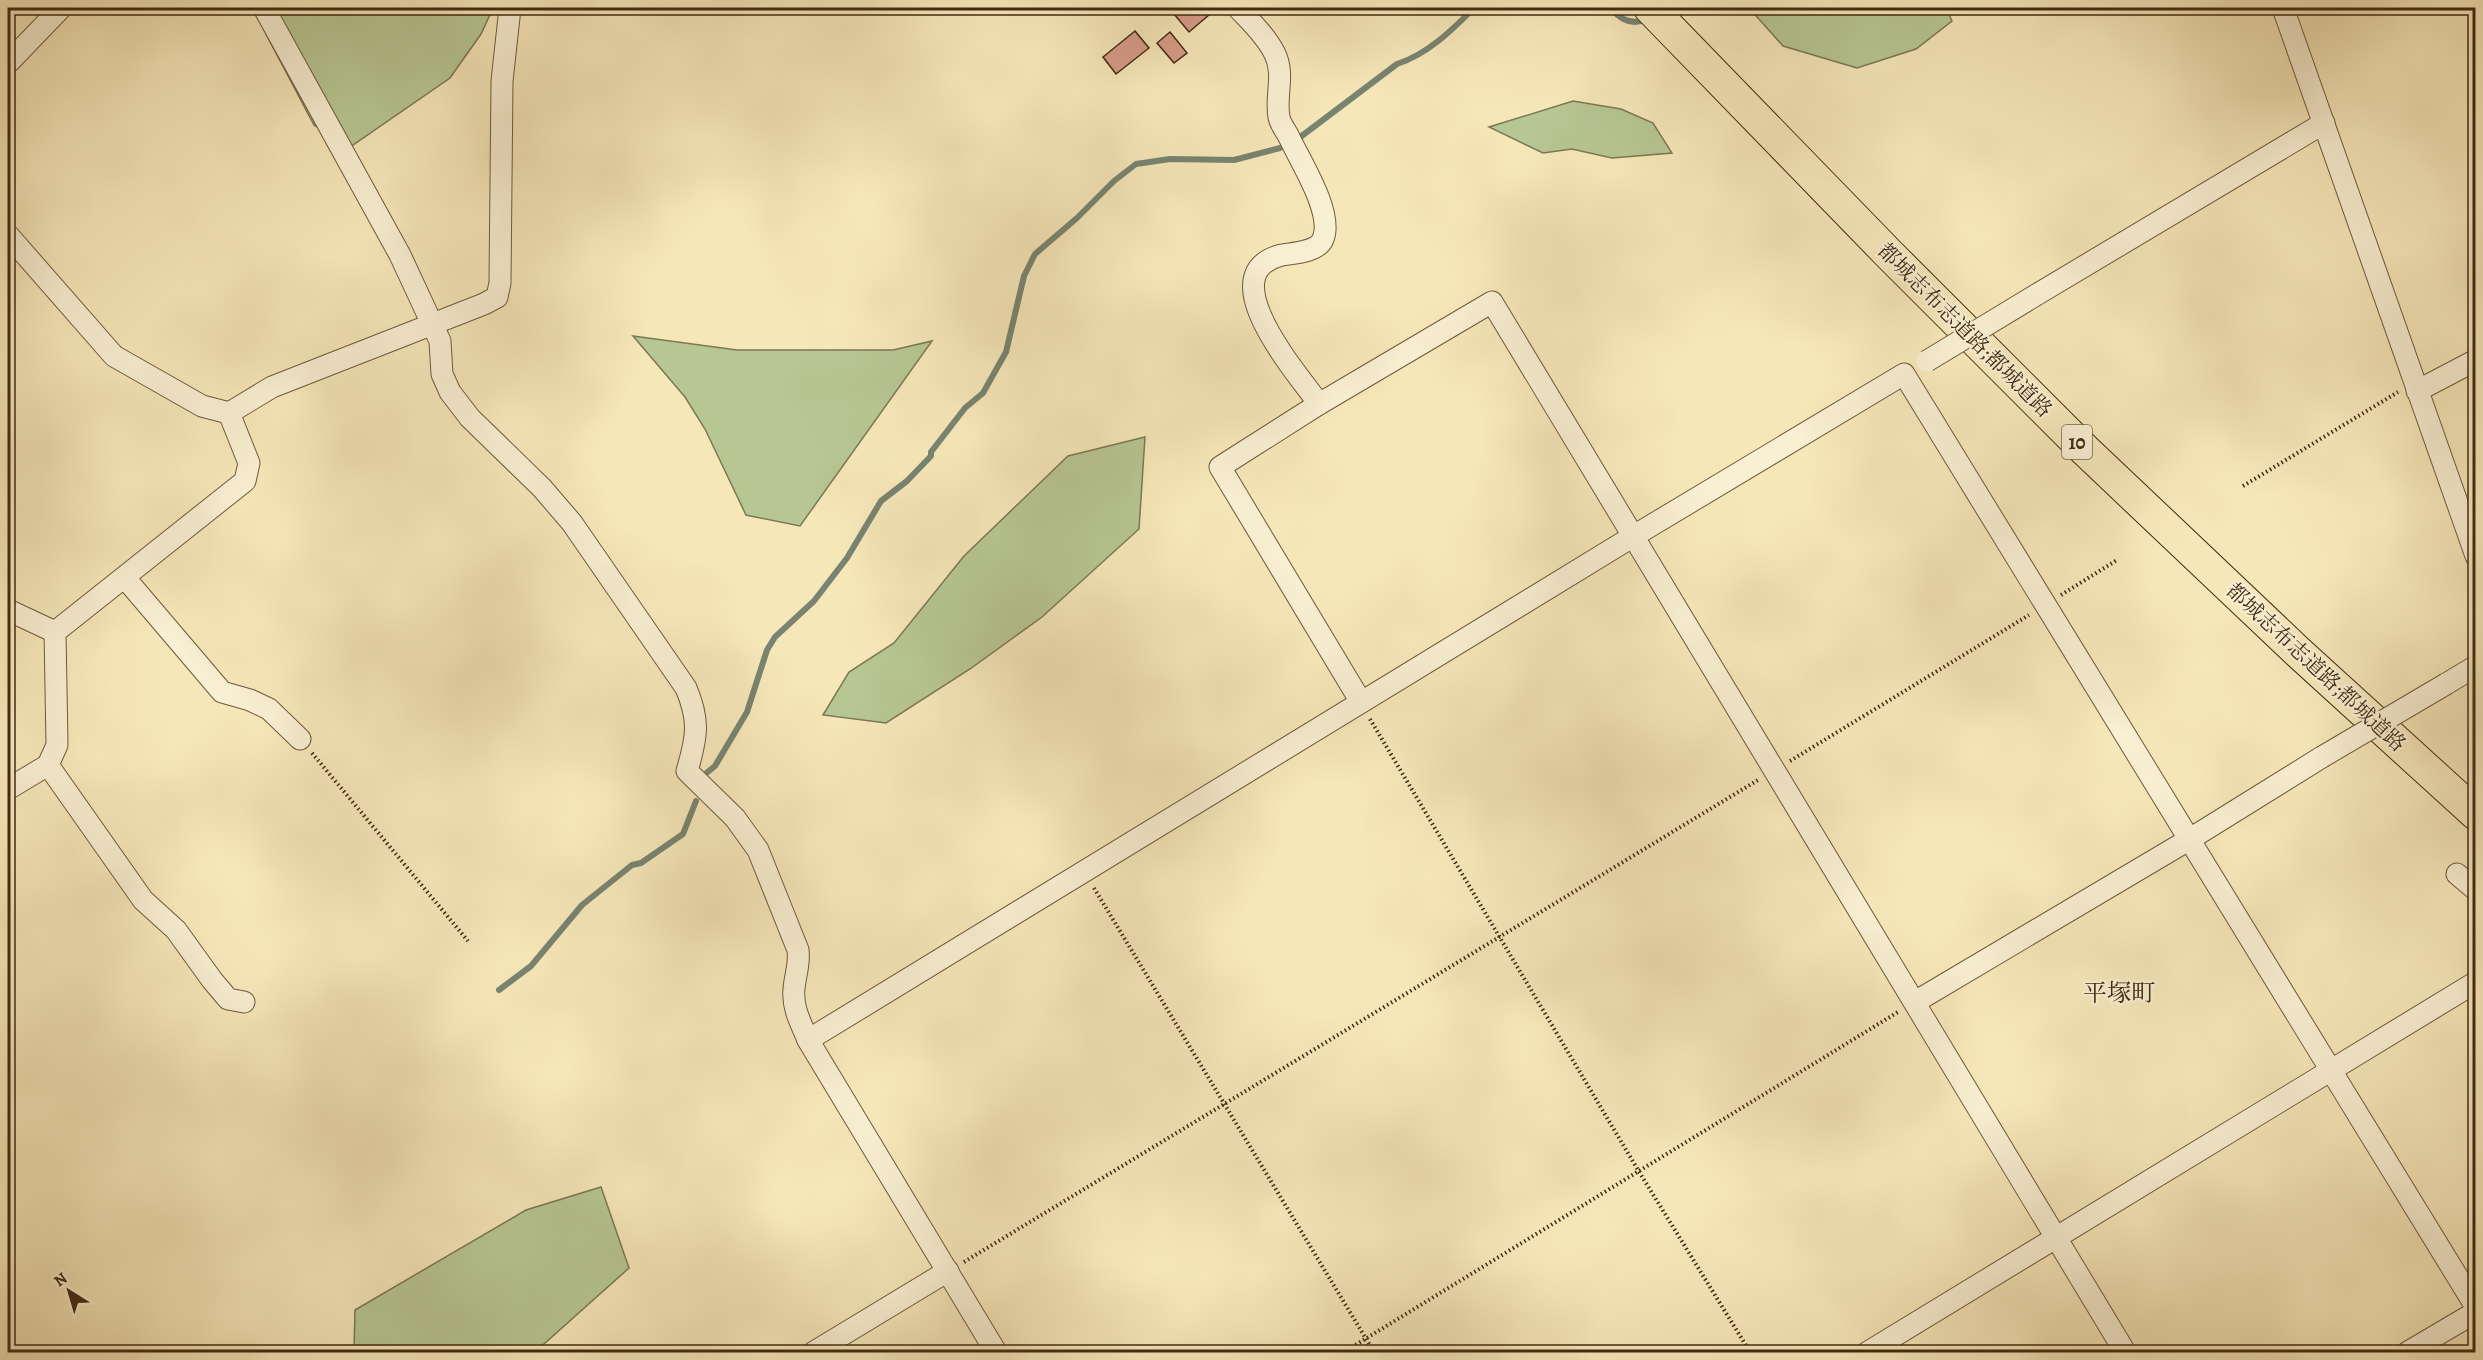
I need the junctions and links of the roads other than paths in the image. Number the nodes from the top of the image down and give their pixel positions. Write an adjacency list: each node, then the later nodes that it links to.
1 (61, 8): 7 (street)
2 (264, 8): 10 (street)
3 (510, 8): 10 (street)
4 (1238, 8): 14 (street)
5 (1650, 8): 26 (highway, 都城志布志道路;都城道路 / 10)
6 (2283, 8): 8 (street)
7 (8, 63)
8 (2324, 123): 12 (street, bridge); 13 (street)
9 (8, 235): 15 (street)
10 (433, 324): 15 (street); 33 (street)
11 (2475, 360): 13 (street)
12 (1904, 374): 16 (street); 27 (street)
13 (2416, 387): 17 (street)
14 (1319, 404): 16 (street); 22 (street)
15 (229, 413): 18 (street)
16 (1632, 537): 22 (street); 32 (street)
17 (2475, 556)
18 (125, 578): 20 (street); 23 (street)
19 (8, 610): 20 (street)
20 (55, 632): 24 (street)
21 (2475, 666): 27 (street, bridge)
22 (1361, 702): 33 (street)
23 (300, 739)
24 (48, 765): 25 (street); 31 (street)
25 (8, 789)
26 (2475, 814)
27 (2190, 839): 32 (street); 34 (street)
28 (2457, 874): 29 (street)
29 (2475, 890)
30 (2475, 982): 34 (street)
31 (244, 1002)
32 (1915, 1002): 35 (street)
33 (808, 1040): 36 (street)
34 (2330, 1072): 35 (street); 37 (street)
35 (2055, 1239): 41 (street); 42 (street)
36 (948, 1271): 39 (street); 40 (street)
37 (2475, 1307)
38 (2475, 1312): 43 (street)
39 (814, 1353)
40 (996, 1353)
41 (1868, 1353)
42 (2124, 1353)
43 (2408, 1353)

